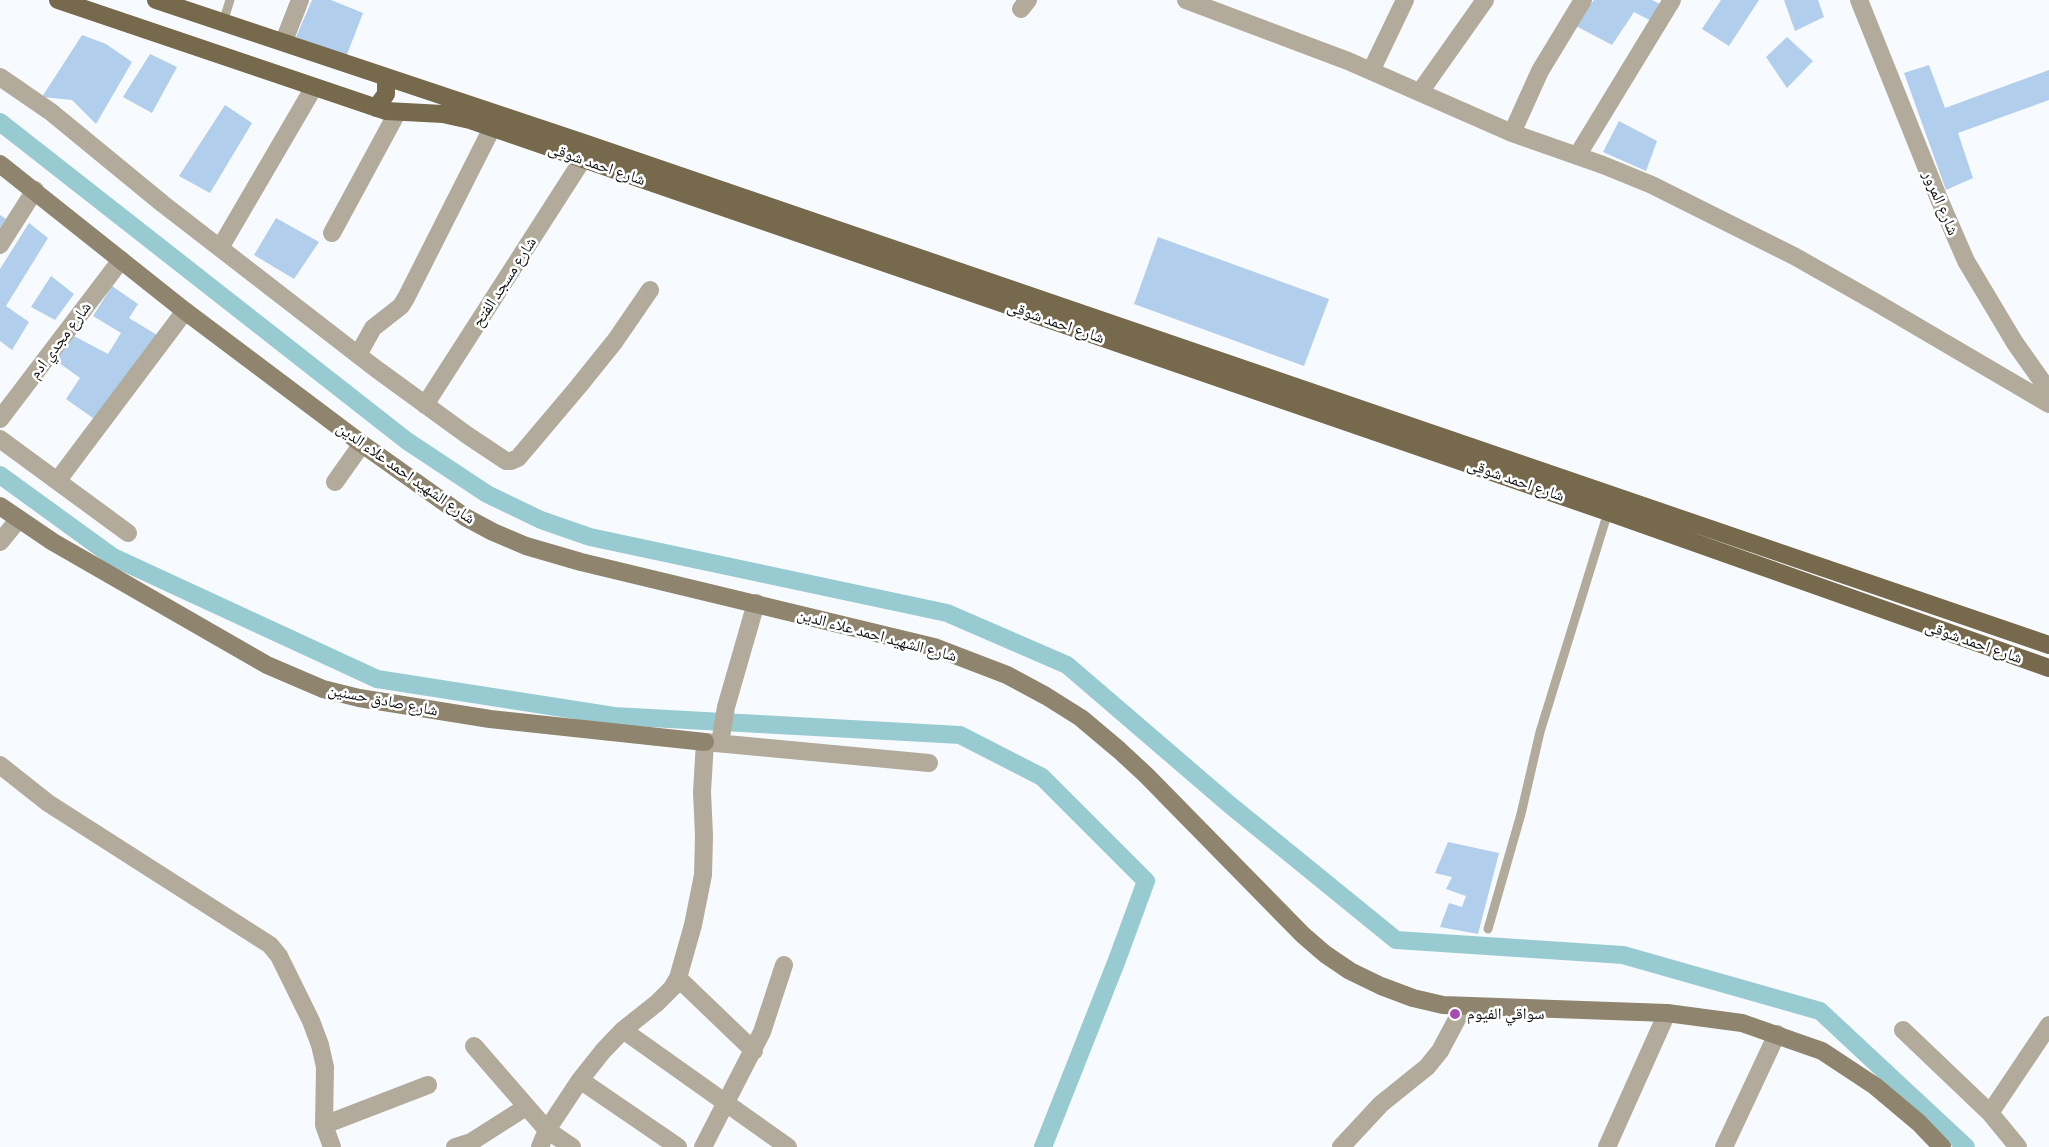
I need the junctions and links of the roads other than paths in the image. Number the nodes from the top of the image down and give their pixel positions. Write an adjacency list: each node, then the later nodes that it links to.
1 (58, 0): 16 (main road, شارع احمد شوقى)
2 (159, 0): 11 (main road, شارع احمد شوقى)
3 (230, 0): 11 (lane)
4 (300, 0): 12 (street)
5 (1186, 0): 13 (street)
6 (1405, 0): 13 (street)
7 (1485, 0): 17 (street)
8 (1582, 0): 21 (street)
9 (1672, 0): 22 (street)
10 (1859, 0): 33 (street, شارع المرور)
11 (223, 22): 12 (main road, شارع احمد شوقى)
12 (284, 41): 15 (main road, شارع احمد شوقى)
13 (1371, 71): 17 (street)
14 (0, 77): 28 (street)
15 (386, 77): 18 (main road); 47 (main road, شارع احمد شوقى)
16 (314, 87): 18 (main road, شارع احمد شوقى); 28 (street)
17 (1419, 92): 21 (street)
18 (376, 108): 19 (main road, شارع احمد شوقى)
19 (397, 113): 20 (main road, شارع احمد شوقى); 26 (street)
20 (492, 128): 23 (main road, شارع احمد شوقى); 32 (street)
21 (1512, 133): 22 (street)
22 (1577, 156): 35 (street)
23 (583, 159): 34 (street, شارع مسجد الفتح); 42 (main road, شارع احمد شوقى)
24 (0, 164): 25 (main road, شارع الشهيد احمد علاء الدين)
25 (34, 190): 27 (street); 29 (main road, شارع الشهيد احمد علاء الدين)
26 (332, 233)
27 (0, 245)
28 (220, 248): 32 (street)
29 (121, 260): 31 (main road, شارع الشهيد احمد علاء الدين); 36 (street, شارع مجدي ادم)
30 (650, 290): 34 (street)
31 (185, 311): 38 (main road, شارع الشهيد احمد علاء الدين); 39 (street)
32 (358, 355): 34 (street)
33 (2049, 392)
34 (425, 405)
35 (2049, 405)
36 (0, 419)
37 (0, 439): 39 (street)
38 (362, 444): 40 (street); 46 (main road, شارع الشهيد احمد علاء الدين)
39 (58, 480): 44 (street)
40 (335, 482)
41 (0, 506): 43 (main road, شارع صادق حسنين)
42 (1608, 512): 48 (main road, شارع احمد شوقى); 52 (lane)
43 (19, 519): 45 (street); 49 (main road, شارع صادق حسنين)
44 (128, 533)
45 (0, 542)
46 (756, 603): 49 (street); 55 (main road, شارع الشهيد احمد علاء الدين)
47 (2049, 645)
48 (2049, 668)
49 (716, 738): 50 (street); 54 (street)
50 (929, 764)
51 (0, 765): 68 (street)
52 (1488, 929)
53 (784, 965): 62 (street)
54 (678, 978): 58 (street); 62 (street)
55 (1464, 1006): 56 (main road, شارع الشهيد احمد علاء الدين); 76 (street)
56 (1667, 1013): 60 (main road, شارع الشهيد احمد علاء الدين); 77 (street)
57 (2049, 1025): 67 (street)
58 (623, 1030): 63 (street); 65 (street)
59 (1904, 1030): 67 (street)
60 (1776, 1035): 78 (street); 79 (main road, شارع الشهيد احمد علاء الدين)
61 (474, 1046): 66 (street)
62 (754, 1051): 65 (street)
63 (580, 1080): 69 (street); 73 (street)
64 (428, 1085): 68 (street)
65 (727, 1104): 74 (street); 75 (street)
66 (526, 1107): 69 (street); 71 (street)
67 (1989, 1113): 80 (street)
68 (324, 1125): 70 (street)
69 (544, 1139): 72 (street)
70 (332, 1147)
71 (455, 1147)
72 (572, 1147)
73 (678, 1147)
74 (703, 1147)
75 (788, 1147)
76 (1341, 1147)
77 (1607, 1147)
78 (1724, 1147)
79 (1942, 1147)
80 (2018, 1147)

